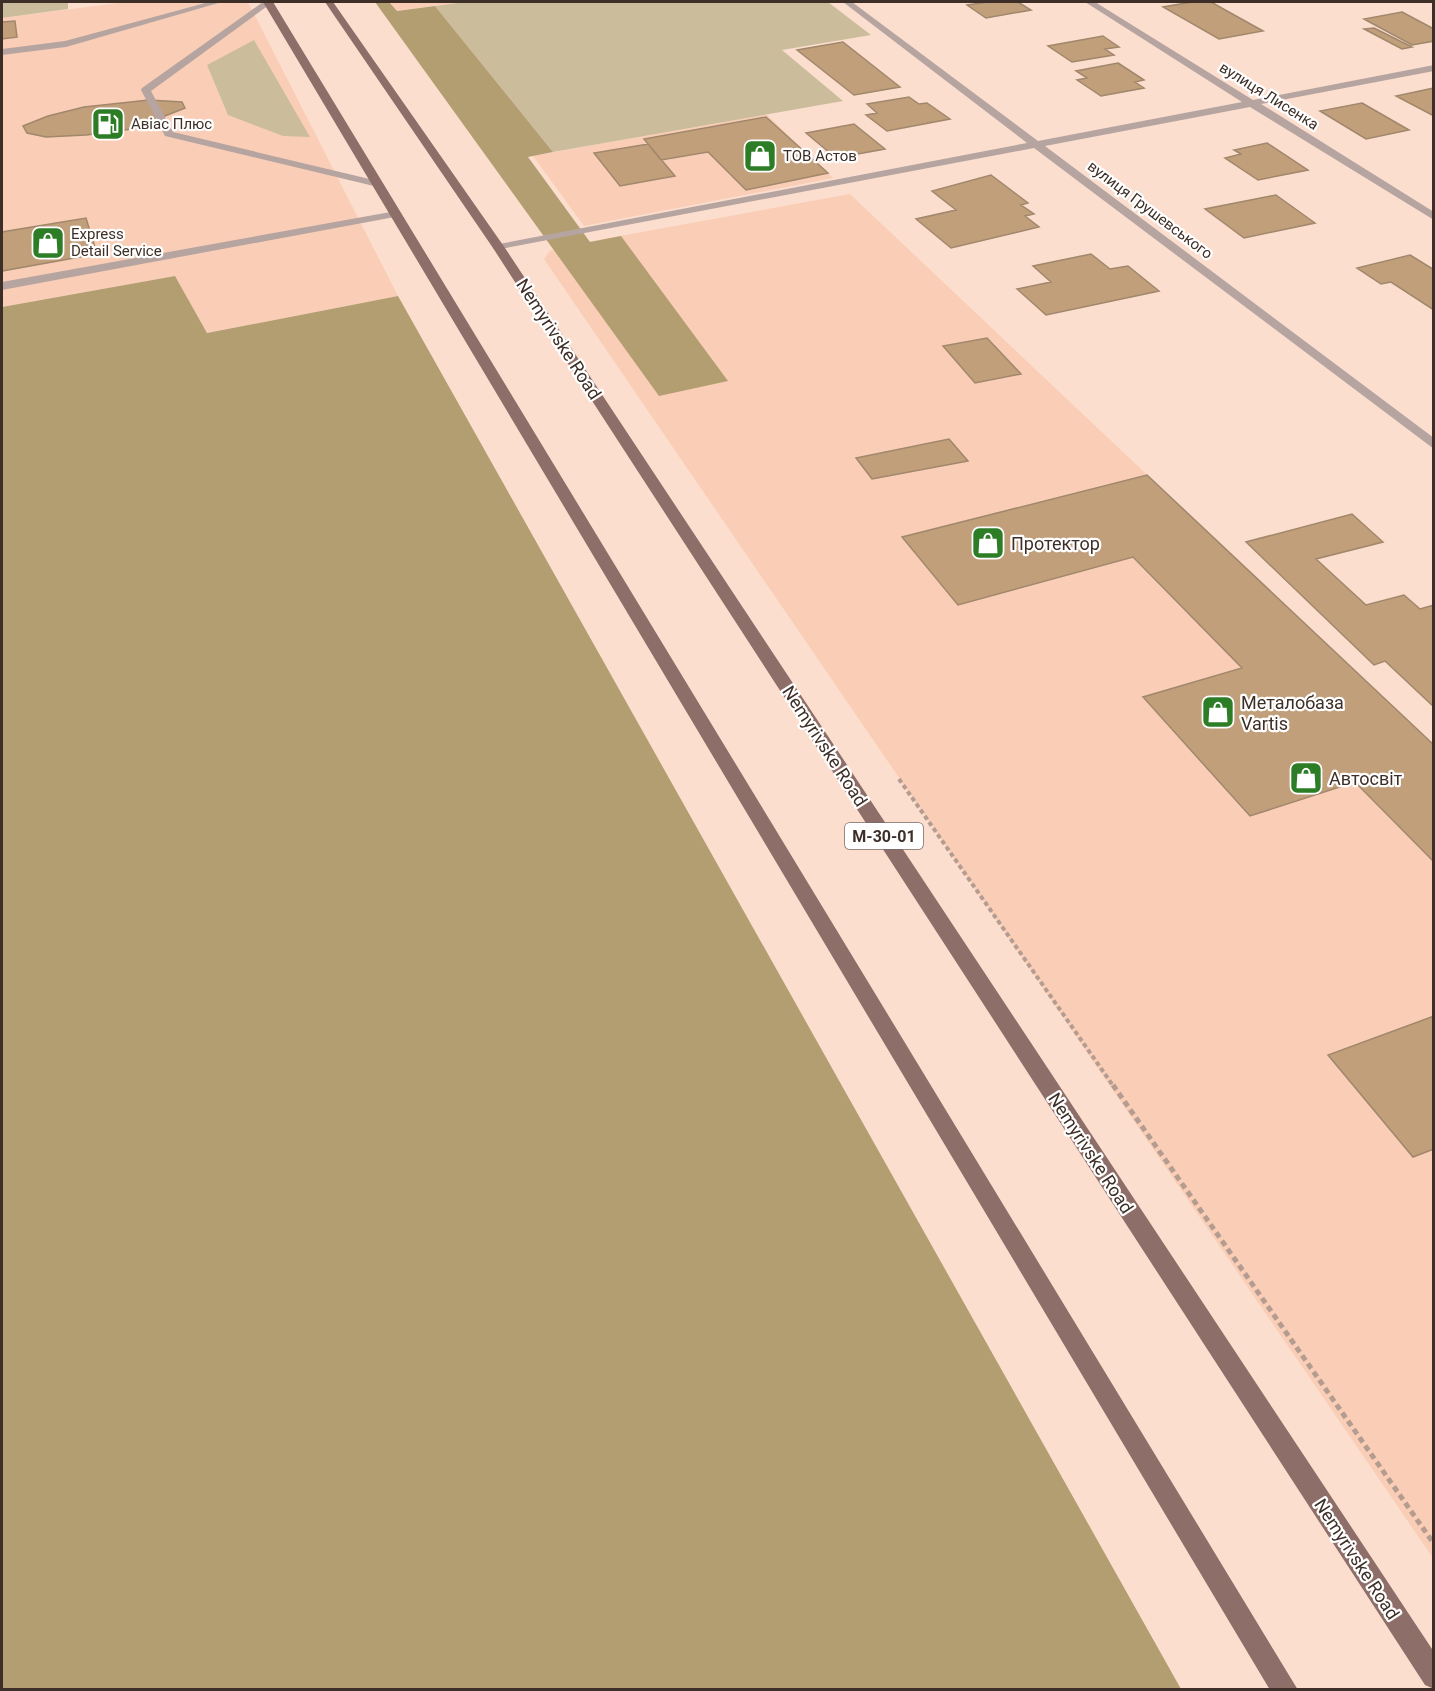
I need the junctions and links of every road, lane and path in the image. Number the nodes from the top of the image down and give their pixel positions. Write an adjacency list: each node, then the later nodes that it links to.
1 (217, 2): 6 (street)
2 (268, 2): 10 (main road); 10 (street)
3 (329, 2): 13 (main road, Nemyrivske Road / М-30-01)
4 (847, 2): 9 (street, вулиця Грушевського)
5 (1089, 2): 8 (street, вулиця Лисенка)
6 (2, 52)
7 (1434, 69): 8 (street)
8 (1255, 104): 9 (street); 12 (street, вулиця Лисенка)
9 (1038, 146): 13 (street); 15 (street, вулиця Грушевського)
10 (378, 184): 11 (main road)
11 (396, 214): 14 (street); 17 (main road)
12 (1434, 217)
13 (499, 248): 16 (main road, Nemyrivske Road / М-30-01)
14 (2, 286)
15 (1434, 445)
16 (1434, 1676)
17 (1285, 1689)

